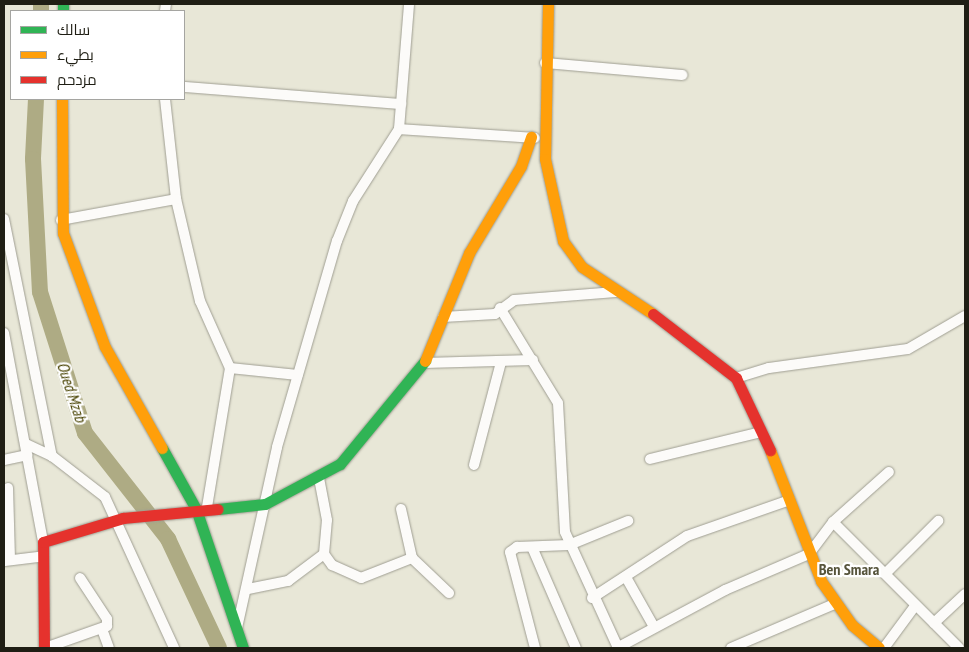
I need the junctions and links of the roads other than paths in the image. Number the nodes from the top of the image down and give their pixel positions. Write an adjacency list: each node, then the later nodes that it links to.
1 (409, 4): 8 (street)
2 (548, 4): 3 (street)
3 (545, 63): 4 (street); 11 (street)
4 (682, 75)
5 (185, 88): 8 (street)
6 (62, 100): 14 (street)
7 (165, 100): 12 (street)
8 (401, 104): 9 (street)
9 (399, 129): 10 (street); 24 (street)
10 (531, 137): 11 (street); 18 (street)
11 (545, 142): 15 (street)
12 (176, 199): 14 (street); 23 (street)
13 (4, 219): 28 (street)
14 (61, 220): 37 (street)
15 (616, 292): 16 (street); 25 (street)
16 (500, 308): 18 (street); 20 (street)
17 (965, 316): 25 (street)
18 (443, 317): 22 (street)
19 (4, 333): 27 (street)
20 (534, 360): 21 (street); 44 (street)
21 (502, 362): 22 (street); 31 (street)
22 (424, 363): 33 (street)
23 (230, 368): 24 (street); 37 (street)
24 (298, 374): 36 (street)
25 (736, 378): 26 (street)
26 (762, 432): 29 (street); 35 (street)
27 (27, 450): 28 (street); 30 (street); 43 (street)
28 (52, 456): 39 (street)
29 (650, 459)
30 (4, 460)
31 (474, 465)
32 (889, 472): 42 (street)
33 (320, 478): 36 (street); 46 (street)
34 (8, 488): 50 (street)
35 (790, 500): 47 (street); 53 (street)
36 (265, 504): 37 (street); 54 (street)
37 (197, 509): 39 (street); 62 (street)
38 (401, 509): 49 (street)
39 (121, 519): 43 (street); 68 (street)
40 (938, 521): 51 (street)
41 (628, 522): 44 (street)
42 (833, 522): 47 (street); 51 (street)
43 (43, 542): 48 (street)
44 (569, 545): 45 (street); 57 (street)
45 (532, 547): 70 (street); 71 (street)
46 (324, 554): 49 (street); 54 (street)
47 (809, 554): 58 (street); 61 (street)
48 (40, 557): 50 (street); 66 (street)
49 (412, 558): 55 (street)
50 (7, 561)
51 (886, 572): 59 (street)
52 (80, 578): 63 (street)
53 (627, 579): 57 (street); 61 (street)
54 (248, 589): 62 (street)
55 (449, 593)
56 (965, 594): 60 (street)
57 (592, 598): 72 (street)
58 (834, 604): 64 (street); 65 (street)
59 (915, 606): 60 (street); 74 (street)
60 (934, 623): 75 (street)
61 (654, 627): 72 (street)
62 (236, 628): 69 (street)
63 (102, 629): 66 (street); 67 (street)
64 (746, 645): 73 (street)
65 (872, 646)
66 (45, 648)
67 (109, 648)
68 (174, 648)
69 (243, 648)
70 (535, 648)
71 (576, 648)
72 (617, 648)
73 (731, 648)
74 (884, 648)
75 (959, 648)

